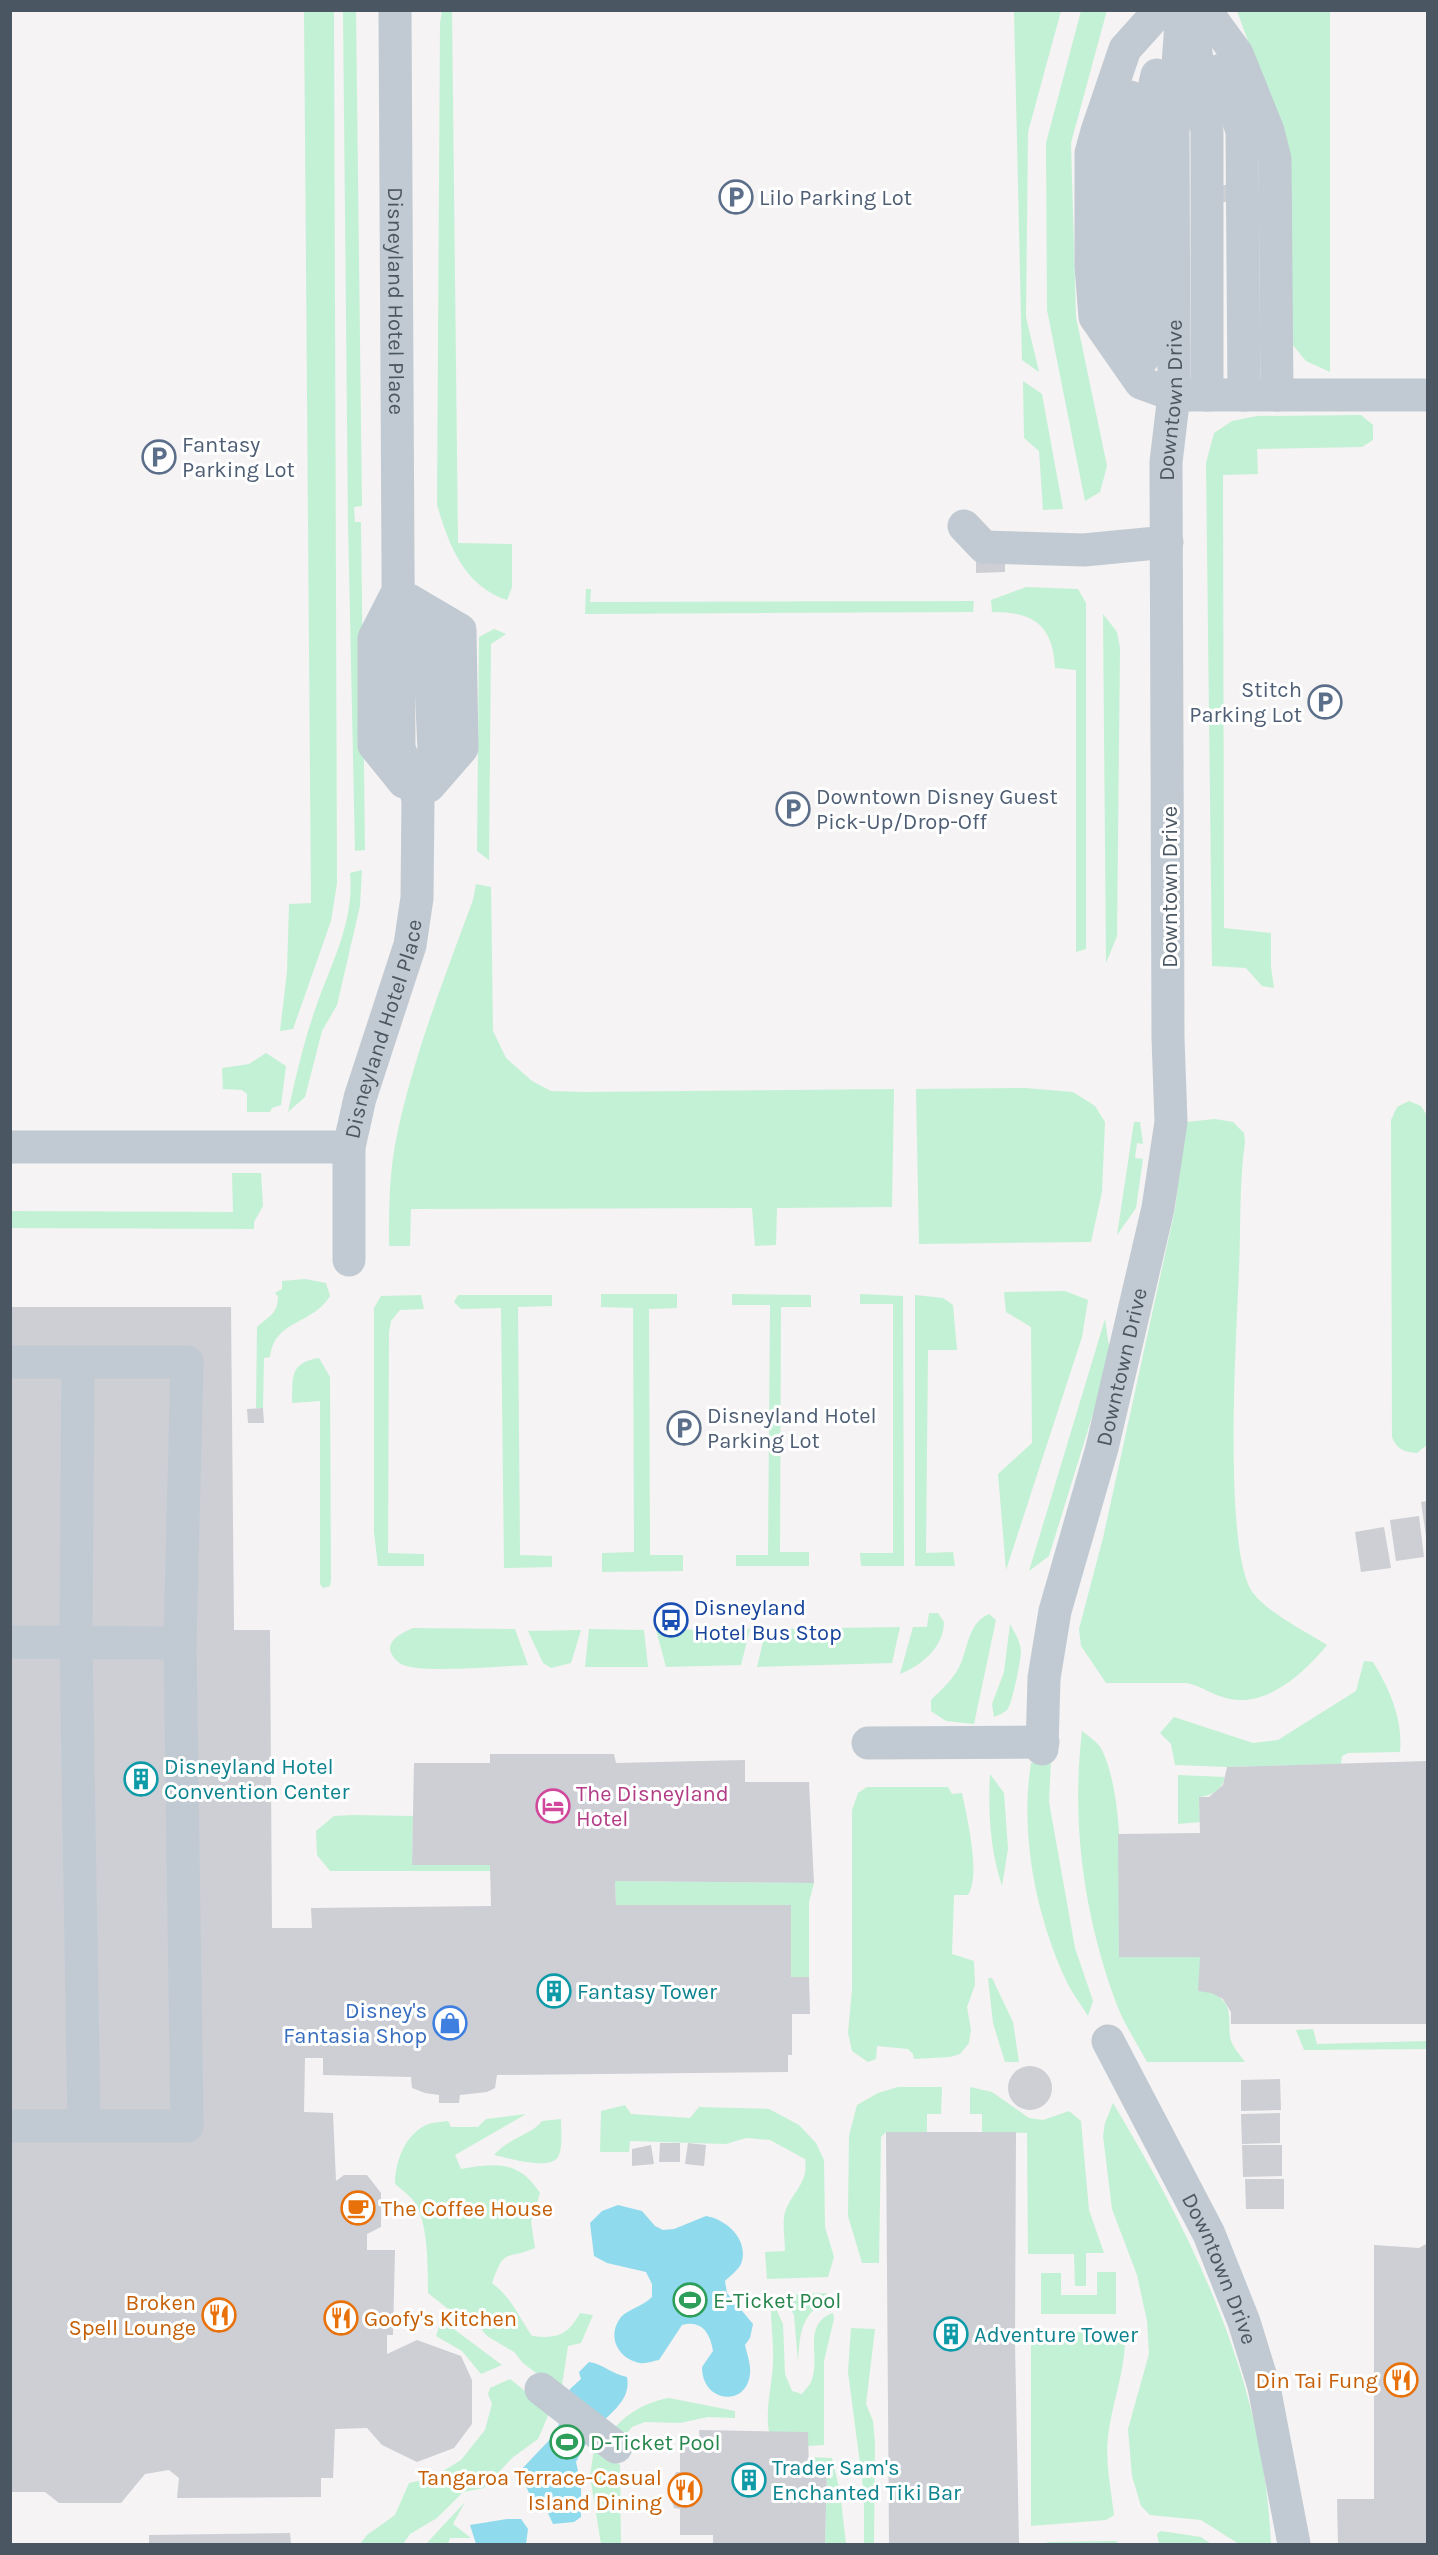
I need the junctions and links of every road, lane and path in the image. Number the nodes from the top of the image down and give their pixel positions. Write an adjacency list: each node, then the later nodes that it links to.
1 (395, 10): 17 (street, Disneyland Hotel Place)
2 (1160, 10): 9 (street)
3 (1169, 10): 9 (street)
4 (1176, 10): 9 (street)
5 (1182, 10): 10 (street, Downtown Drive)
6 (1189, 10): 11 (street)
7 (1197, 10): 12 (street)
8 (1205, 10): 13 (street)
9 (1141, 383): 10 (street)
10 (1174, 395): 11 (street); 16 (street, Downtown Drive)
11 (1207, 395): 12 (street)
12 (1244, 395): 13 (street)
13 (1277, 395): 14 (street)
14 (1428, 395)
15 (964, 526): 16 (street)
16 (1167, 542): 27 (street, Downtown Drive)
17 (397, 593): 18 (street, Disneyland Hotel Place); 18 (street)
18 (418, 798): 20 (street, Disneyland Hotel Place)
19 (10, 1147): 20 (street)
20 (349, 1147): 21 (street, Disneyland Hotel Place)
21 (350, 1260)
22 (10, 1362): 23 (street)
23 (78, 1362): 25 (street); 26 (street)
24 (10, 1642): 25 (street)
25 (76, 1642): 26 (street); 30 (street)
26 (180, 1642): 30 (street)
27 (868, 1743)
28 (1108, 2042): 33 (street, Downtown Drive)
29 (10, 2126): 30 (street)
30 (84, 2126)
31 (541, 2389): 32 (street)
32 (616, 2447)
33 (1294, 2544)

